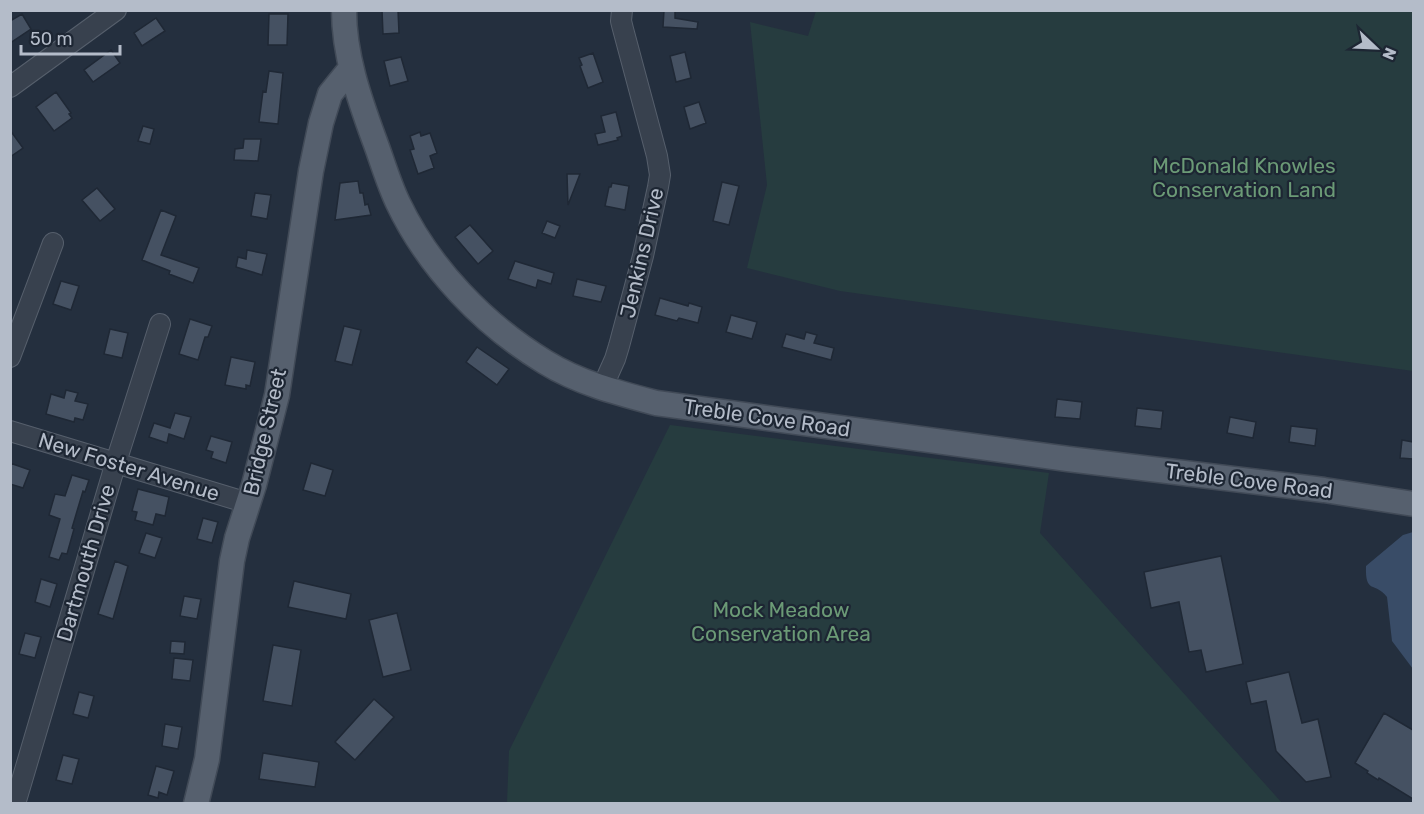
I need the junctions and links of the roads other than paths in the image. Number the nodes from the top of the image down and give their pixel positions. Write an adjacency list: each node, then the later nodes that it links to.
1 (116, 10): 5 (street)
2 (344, 10): 4 (main road, Treble Cove Road)
3 (622, 10): 9 (street, Jenkins Drive)
4 (351, 68): 9 (main road, Treble Cove Road); 12 (main road, Bridge Street)
5 (10, 87)
6 (53, 243): 8 (street)
7 (160, 324): 11 (street, Dartmouth Drive)
8 (10, 357)
9 (602, 388): 13 (main road, Treble Cove Road)
10 (10, 431): 11 (street, New Foster Avenue)
11 (116, 462): 12 (street, New Foster Avenue); 14 (street, Dartmouth Drive)
12 (248, 503): 15 (main road, Bridge Street)
13 (1413, 504)
14 (15, 804)
15 (196, 804)

